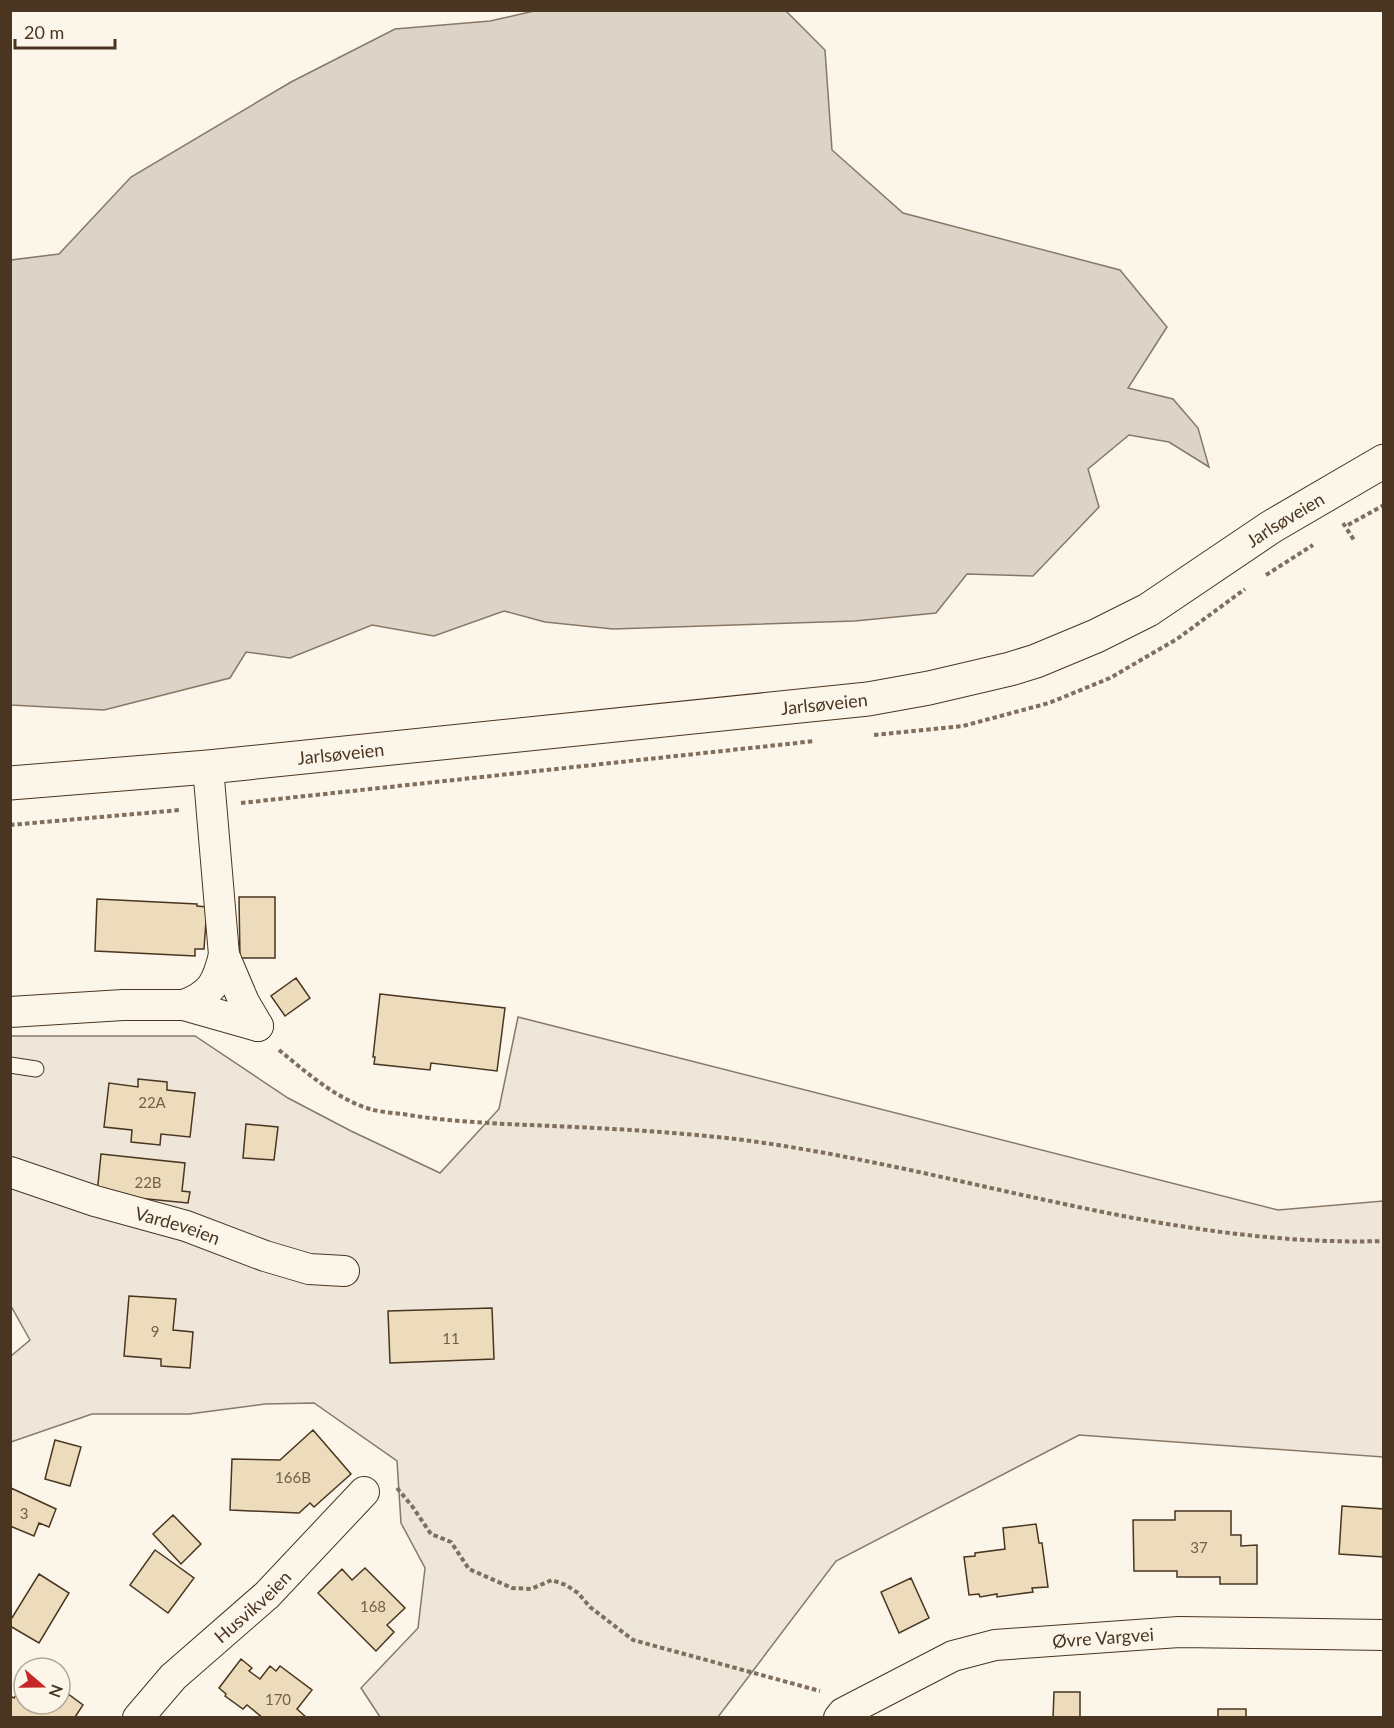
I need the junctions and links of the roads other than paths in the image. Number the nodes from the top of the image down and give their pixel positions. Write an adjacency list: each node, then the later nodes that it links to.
1 (1383, 460): 2 (street, Jarlsøveien)
2 (208, 767): 3 (street, Jarlsøveien); 4 (street)
3 (10, 783)
4 (225, 955): 5 (street); 5 (street)
5 (184, 1005): 6 (street)
6 (10, 1012)
7 (10, 1065): 8 (lane)
8 (36, 1069)
9 (10, 1172): 10 (street, Vardeveien)
10 (344, 1271)
11 (364, 1492): 14 (street, Husvikveien)
12 (1383, 1635): 13 (street, Øvre Vargvei)
13 (850, 1711)
14 (138, 1718)

